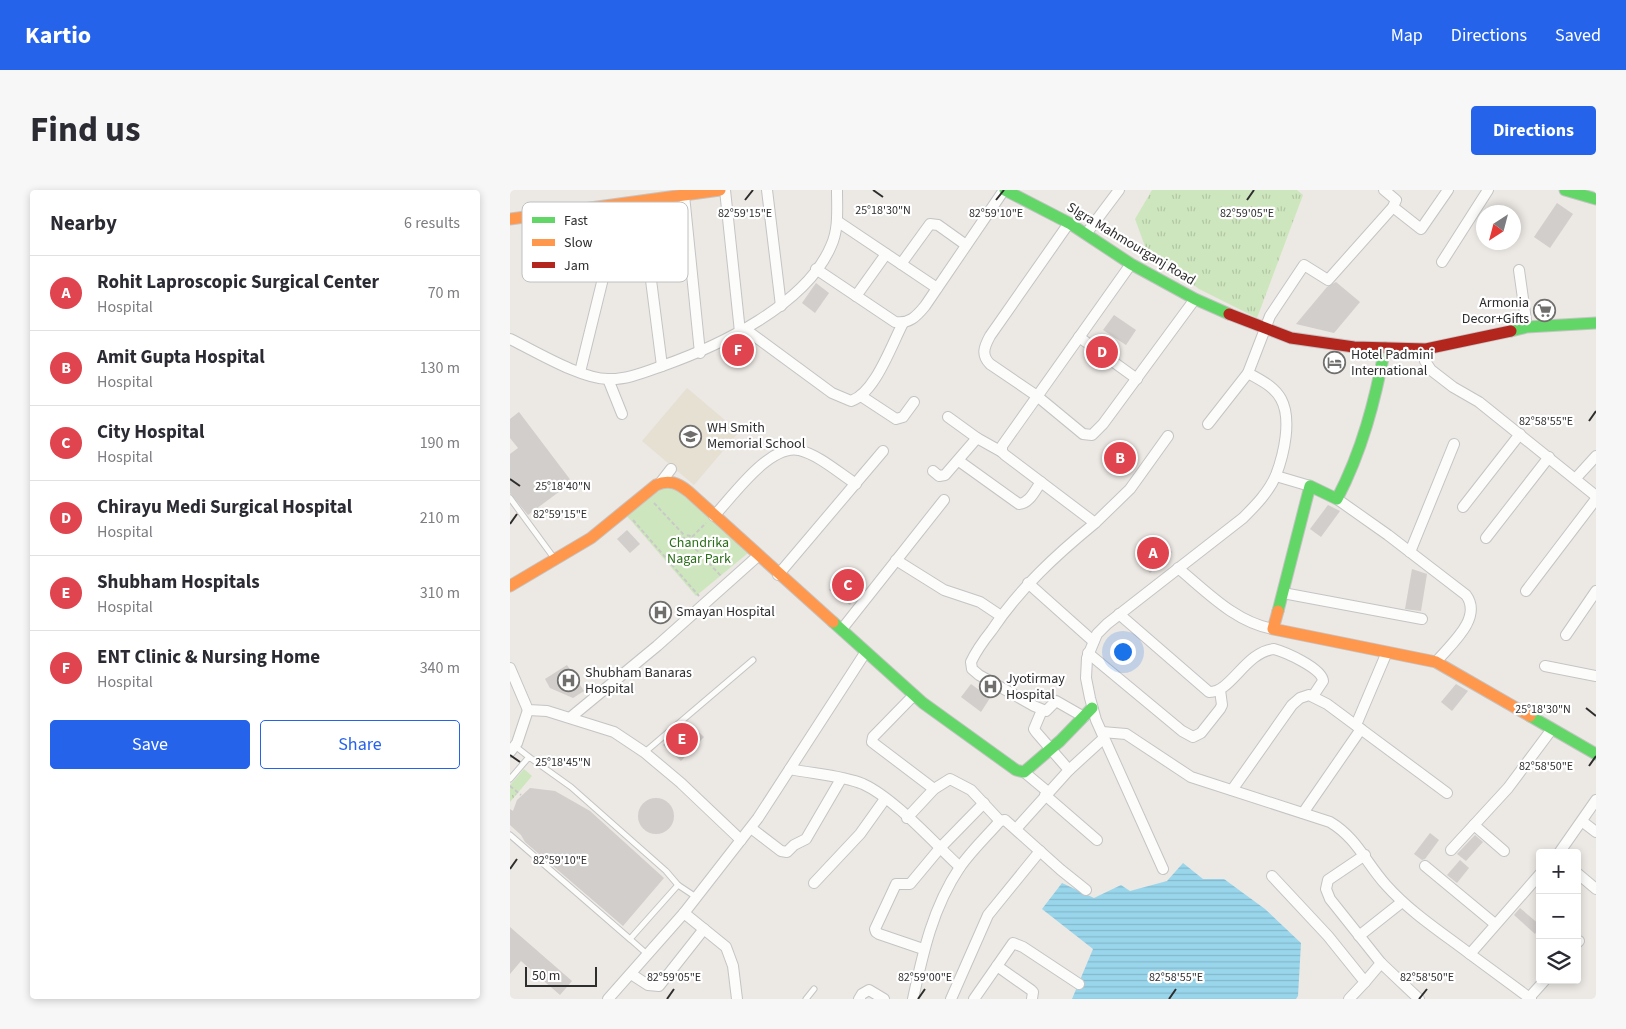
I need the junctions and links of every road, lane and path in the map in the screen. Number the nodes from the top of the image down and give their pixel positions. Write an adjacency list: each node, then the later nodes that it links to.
1 (720, 190): 11 (street)
2 (725, 190): 37 (street)
3 (767, 190): 32 (street)
4 (837, 190): 16 (street)
5 (1004, 190): 17 (street, SIgra Mahmourganj Road); 20 (street)
6 (1119, 190): 19 (street)
7 (1384, 190): 15 (street)
8 (1448, 190): 15 (street)
9 (1488, 190): 22 (street)
10 (1564, 190): 12 (street)
11 (684, 195): 13 (street); 14 (street)
12 (1596, 199)
13 (641, 202)
14 (685, 202)
15 (1393, 207): 36 (street)
16 (837, 221): 21 (street); 25 (street)
17 (1069, 223): 19 (street, SIgra Mahmourganj Road); 49 (street)
18 (688, 234): 42 (street)
19 (1086, 234): 24 (street, SIgra Mahmourganj Road)
20 (966, 245): 23 (street); 29 (street)
21 (886, 254): 23 (street); 30 (street)
22 (1442, 262)
23 (901, 264): 29 (street)
24 (1131, 264): 31 (street, SIgra Mahmourganj Road); 38 (street)
25 (816, 269): 30 (street); 32 (street)
26 (1519, 270): 35 (street)
27 (602, 282): 44 (street)
28 (651, 282): 43 (street)
29 (937, 288): 33 (street)
30 (856, 296): 33 (street)
31 (1195, 299): 36 (street, SIgra Mahmourganj Road); 47 (street)
32 (781, 306): 37 (street)
33 (903, 323): 48 (street)
34 (1596, 323): 35 (street, SIgra Mahmourganj Road)
35 (1527, 327): 41 (street, SIgra Mahmourganj Road)
36 (1264, 329): 40 (street, SIgra Mahmourganj Road); 45 (street)
37 (742, 330): 42 (street); 48 (street)
38 (1079, 337): 47 (street); 49 (street)
39 (510, 339): 44 (street)
40 (1385, 348): 41 (street, SIgra Mahmourganj Road); 74 (street)
41 (1426, 349): 54 (street)
42 (700, 353): 43 (street)
43 (662, 366): 46 (street)
44 (580, 372): 46 (street)
45 (1248, 373): 53 (street); 65 (street)
46 (608, 379): 51 (street)
47 (1137, 379): 49 (street)
48 (861, 396): 50 (street)
49 (1037, 396): 59 (street)
50 (914, 402)
51 (622, 414)
52 (948, 417): 56 (street)
53 (1208, 424)
54 (1520, 434): 61 (street); 76 (street)
55 (1168, 436): 79 (street)
56 (977, 438): 59 (street); 62 (street)
57 (1454, 444): 85 (street)
58 (883, 451): 69 (street)
59 (1002, 452): 68 (street)
60 (1596, 456): 66 (street)
61 (1549, 457): 66 (street); 82 (street)
62 (959, 461): 64 (street); 68 (street)
63 (671, 469): 67 (street)
64 (932, 471)
65 (1276, 476): 70 (street); 90 (street)
66 (1576, 478): 73 (street)
67 (661, 482): 71 (street); 78 (street)
68 (1041, 482): 79 (street)
69 (856, 484): 78 (street); 91 (street)
70 (1310, 486): 74 (street); 97 (street)
71 (645, 494): 77 (street); 80 (path)
72 (510, 498): 87 (lane)
73 (1596, 498): 95 (street)
74 (1337, 499): 85 (street)
75 (944, 500): 89 (street)
76 (1463, 506)
77 (625, 511): 87 (street); 88 (path)
78 (714, 516): 81 (path); 86 (street)
79 (1095, 523): 92 (street)
80 (685, 536): 81 (path); 83 (path)
81 (692, 537): 84 (path)
82 (1486, 538)
83 (685, 543): 84 (path); 88 (path)
84 (691, 544): 93 (path)
85 (1410, 552): 110 (street)
86 (759, 555): 91 (street); 93 (street)
87 (556, 560): 94 (street)
88 (667, 560): 98 (path)
89 (896, 560): 100 (street); 102 (street)
90 (1178, 568): 99 (street); 103 (street)
91 (778, 575): 102 (street)
92 (1028, 583): 100 (street); 105 (street)
93 (727, 584): 98 (street)
94 (510, 586)
95 (1526, 590)
96 (1596, 591): 104 (street)
97 (1283, 593): 101 (street); 103 (street)
98 (705, 603): 120 (street)
99 (1119, 614): 105 (street); 114 (street)
100 (1001, 616): 119 (street)
101 (1422, 619)
102 (842, 629): 107 (street)
103 (1273, 630): 106 (street)
104 (1566, 635)
105 (1093, 641): 108 (street)
106 (1387, 652): 110 (street); 122 (street)
107 (865, 653): 115 (street); 130 (street)
108 (1088, 653): 114 (street); 117 (street)
109 (753, 660): 127 (lane)
110 (1436, 662): 123 (street)
111 (1545, 666): 113 (street)
112 (510, 668): 118 (street)
113 (1596, 676)
114 (1220, 690): 116 (street)
115 (914, 695): 132 (street); 136 (street)
116 (1313, 696): 122 (street); 137 (street)
117 (1092, 708): 121 (street); 124 (street)
118 (528, 710): 120 (street); 125 (street)
119 (1042, 710): 121 (street); 126 (street)
120 (571, 717): 127 (street)
121 (1084, 717): 126 (street)
122 (1358, 727): 138 (street); 144 (street)
123 (1552, 729): 128 (street); 148 (street)
124 (1103, 735): 131 (street); 137 (street); 163 (street)
125 (512, 749): 129 (lane)
126 (1051, 750): 131 (street); 132 (street)
127 (644, 752): 153 (street)
128 (1596, 754)
129 (529, 757): 133 (lane); 168 (lane)
130 (790, 769): 134 (street); 149 (street)
131 (1070, 770): 139 (street)
132 (1024, 772): 139 (street)
133 (510, 778)
134 (841, 779): 141 (street); 149 (street)
135 (510, 786): 140 (path)
136 (934, 788): 143 (street); 145 (street)
137 (1232, 790): 144 (street)
138 (1447, 793)
139 (1047, 794): 150 (street); 154 (street)
140 (521, 795)
141 (886, 799): 145 (street); 167 (street)
142 (1596, 800): 147 (street)
143 (984, 804): 146 (street); 155 (street)
144 (1303, 813): 160 (street)
145 (907, 818): 155 (street)
146 (1000, 821): 150 (street); 162 (street)
147 (1583, 822): 151 (street); 156 (street)
148 (1474, 825): 157 (street); 159 (street)
149 (751, 828): 153 (street)
150 (1016, 829): 158 (street)
151 (1596, 832)
152 (510, 835): 177 (lane)
153 (741, 840): 171 (street)
154 (1097, 840)
155 (940, 848): 162 (street); 178 (street)
156 (1562, 849)
157 (1451, 850)
158 (1040, 851): 170 (street); 194 (street)
159 (1504, 851)
160 (1365, 855): 172 (street); 176 (street)
161 (1425, 866): 174 (street)
162 (960, 867): 178 (street)
163 (1163, 869)
164 (1272, 876): 184 (street)
165 (1581, 876): 169 (street)
166 (1536, 878): 174 (street)
167 (814, 883)
168 (678, 885): 171 (lane); 177 (lane)
169 (1596, 889)
170 (1086, 890)
171 (696, 897): 173 (street)
172 (1402, 902): 176 (street); 179 (street)
173 (684, 913): 175 (street); 180 (street)
174 (1495, 924): 179 (street)
175 (704, 929): 183 (street); 189 (street)
176 (1359, 936): 181 (street)
177 (630, 939): 180 (lane)
178 (923, 949): 193 (street)
179 (1470, 954): 199 (street)
180 (647, 955): 183 (street)
181 (1381, 963): 184 (street); 198 (street)
182 (997, 966): 185 (street); 195 (street); 196 (street)
183 (630, 974): 188 (street)
184 (1365, 982): 197 (street)
185 (1079, 984)
186 (1542, 984): 199 (street)
187 (814, 989): 190 (lane)
188 (612, 998)
189 (737, 999)
190 (806, 999)
191 (858, 999): 192 (street)
192 (884, 999)
193 (912, 999)
194 (951, 999)
195 (974, 999)
196 (1032, 999)
197 (1349, 999)
198 (1420, 999)
199 (1529, 999)

